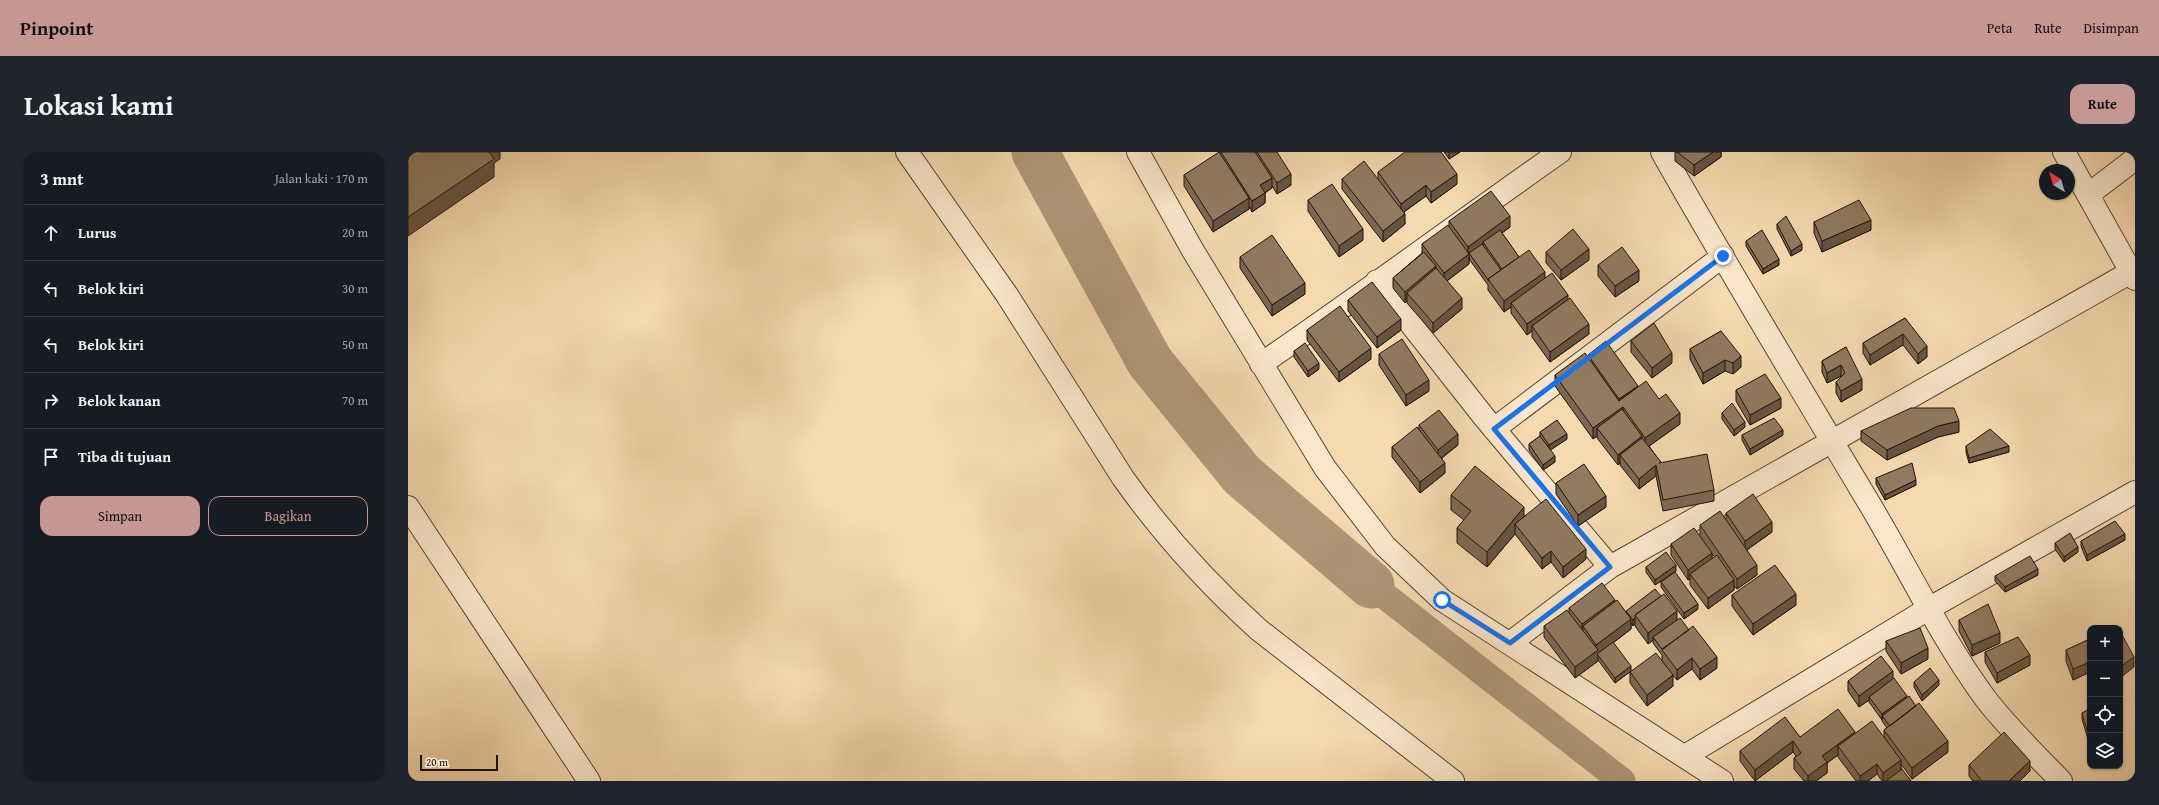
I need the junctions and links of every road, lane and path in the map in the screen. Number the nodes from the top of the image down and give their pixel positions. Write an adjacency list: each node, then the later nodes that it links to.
1 (907, 152): 21 (street)
2 (1138, 152): 11 (street)
3 (1560, 152): 10 (street)
4 (1662, 152): 8 (street)
5 (2064, 152): 7 (street)
6 (2135, 159): 7 (street)
7 (2089, 194): 9 (street)
8 (1723, 256): 12 (street); 13 (street)
9 (2133, 276): 13 (street)
10 (1377, 281): 11 (street); 12 (street)
11 (1261, 364): 18 (street)
12 (1494, 429): 16 (street)
13 (1832, 443): 16 (street); 17 (street)
14 (2135, 492): 17 (street)
15 (408, 507): 20 (street)
16 (1610, 567): 18 (street)
17 (1928, 609): 19 (street); 23 (street)
18 (1510, 643): 19 (street)
19 (1685, 756): 22 (street)
20 (589, 781)
21 (1453, 781)
22 (1722, 781)
23 (2061, 781)

